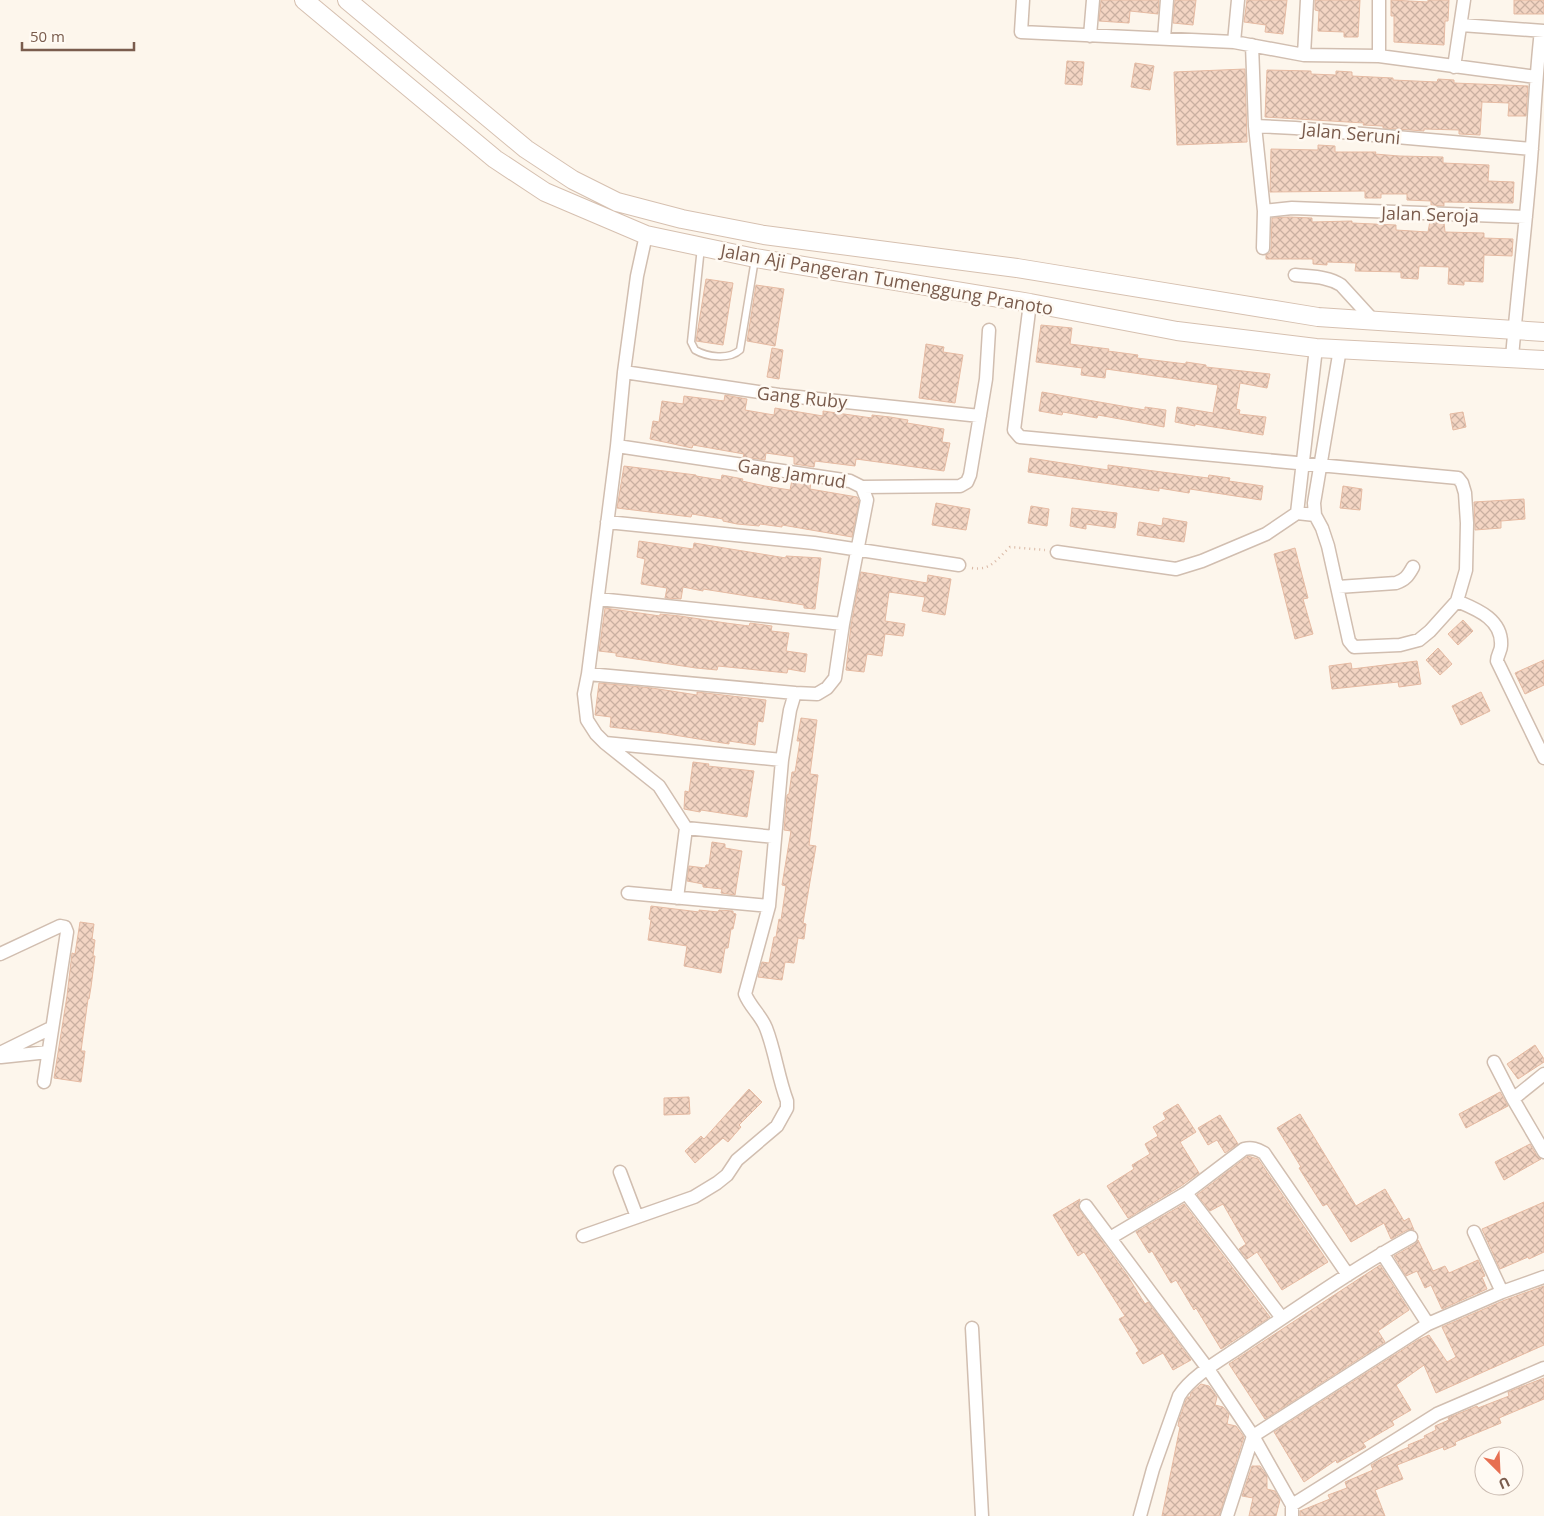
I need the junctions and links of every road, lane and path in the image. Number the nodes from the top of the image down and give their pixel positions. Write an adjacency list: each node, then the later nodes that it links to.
1 (347, 0): 31 (main road, Jalan Aji Pangeran Tumenggung Pranoto)
2 (1023, 0): 12 (street)
3 (1093, 0): 12 (street)
4 (1167, 0): 13 (street)
5 (1238, 0): 14 (street)
6 (1307, 0): 16 (street)
7 (1379, 0): 17 (street)
8 (1464, 0): 10 (street)
9 (313, 3): 25 (main road, Jalan Aji Pangeran Tumenggung Pranoto)
10 (1461, 25): 11 (street); 18 (street)
11 (1543, 31): 19 (street)
12 (1090, 36): 13 (street)
13 (1164, 38): 14 (street)
14 (1234, 42): 15 (street)
15 (1252, 45): 16 (street); 21 (street)
16 (1304, 54): 17 (street)
17 (1379, 56): 18 (street)
18 (1454, 67): 19 (street)
19 (1536, 77): 20 (street)
20 (1539, 125): 22 (street)
21 (1255, 126): 22 (street, Jalan Seruni); 23 (street)
22 (1532, 149): 24 (street)
23 (1264, 210): 24 (street, Jalan Seroja); 27 (street)
24 (1526, 218): 33 (street)
25 (646, 235): 26 (main road, Jalan Aji Pangeran Tumenggung Pranoto); 39 (street)
26 (701, 246): 28 (main road, Jalan Aji Pangeran Tumenggung Pranoto); 28 (lane)
27 (1263, 248)
28 (755, 258): 30 (main road, Jalan Aji Pangeran Tumenggung Pranoto)
29 (1295, 276): 31 (street)
30 (1030, 303): 35 (main road, Jalan Aji Pangeran Tumenggung Pranoto); 42 (street)
31 (1373, 320): 33 (main road, Jalan Aji Pangeran Tumenggung Pranoto)
32 (989, 330): 40 (street)
33 (1514, 330): 34 (main road, Jalan Aji Pangeran Tumenggung Pranoto); 37 (street)
34 (1544, 332)
35 (1316, 348): 36 (main road, Jalan Aji Pangeran Tumenggung Pranoto); 42 (street)
36 (1340, 349): 37 (main road, Jalan Aji Pangeran Tumenggung Pranoto); 43 (street)
37 (1512, 357): 38 (main road, Jalan Aji Pangeran Tumenggung Pranoto)
38 (1544, 360)
39 (624, 372): 40 (street, Gang Ruby); 41 (street)
40 (980, 416): 44 (street, Gang Jamrud)
41 (618, 446): 44 (street, Gang Jamrud); 47 (street)
42 (1302, 464): 43 (street); 45 (street)
43 (1321, 467): 46 (street); 54 (street)
44 (862, 487): 48 (street)
45 (1297, 513): 46 (street); 49 (street)
46 (1315, 515): 52 (street)
47 (607, 522): 48 (street); 53 (street)
48 (858, 550): 50 (street); 55 (street)
49 (1057, 552): 50 (path)
50 (959, 565)
51 (1413, 567): 52 (street)
52 (1338, 587): 54 (street)
53 (598, 599): 55 (street); 56 (street)
54 (1457, 601): 59 (street)
55 (843, 624): 57 (street)
56 (588, 674): 57 (street); 58 (street)
57 (795, 692): 60 (street)
58 (605, 742): 60 (street); 61 (street)
59 (1544, 758)
60 (782, 760): 62 (street)
61 (686, 828): 62 (street); 64 (street)
62 (774, 838): 65 (street)
63 (628, 893): 64 (street)
64 (678, 898): 65 (street)
65 (769, 906): 78 (street)
66 (0, 954): 67 (street)
67 (51, 1028): 68 (street); 69 (street)
68 (48, 1052): 69 (street); 72 (street)
69 (0, 1055)
70 (1494, 1062): 73 (street)
71 (1544, 1074): 73 (street)
72 (44, 1082)
73 (1513, 1099): 74 (street)
74 (1544, 1152)
75 (620, 1172): 78 (street)
76 (1186, 1193): 82 (street); 84 (street); 87 (street)
77 (1086, 1206): 82 (street)
78 (638, 1217): 80 (street)
79 (1474, 1232): 86 (street)
80 (583, 1236)
81 (1411, 1237): 83 (street)
82 (1110, 1238): 91 (street)
83 (1382, 1253): 84 (street); 88 (street)
84 (1348, 1275): 87 (street)
85 (1544, 1277): 86 (street)
86 (1502, 1292): 88 (street)
87 (1282, 1318): 91 (street)
88 (1428, 1324): 92 (street)
89 (972, 1328): 94 (street)
90 (1544, 1368): 93 (street)
91 (1208, 1369): 92 (street); 95 (street)
92 (1253, 1436): 93 (street); 96 (street)
93 (1292, 1511)
94 (982, 1516)
95 (1140, 1516)
96 (1227, 1516)

